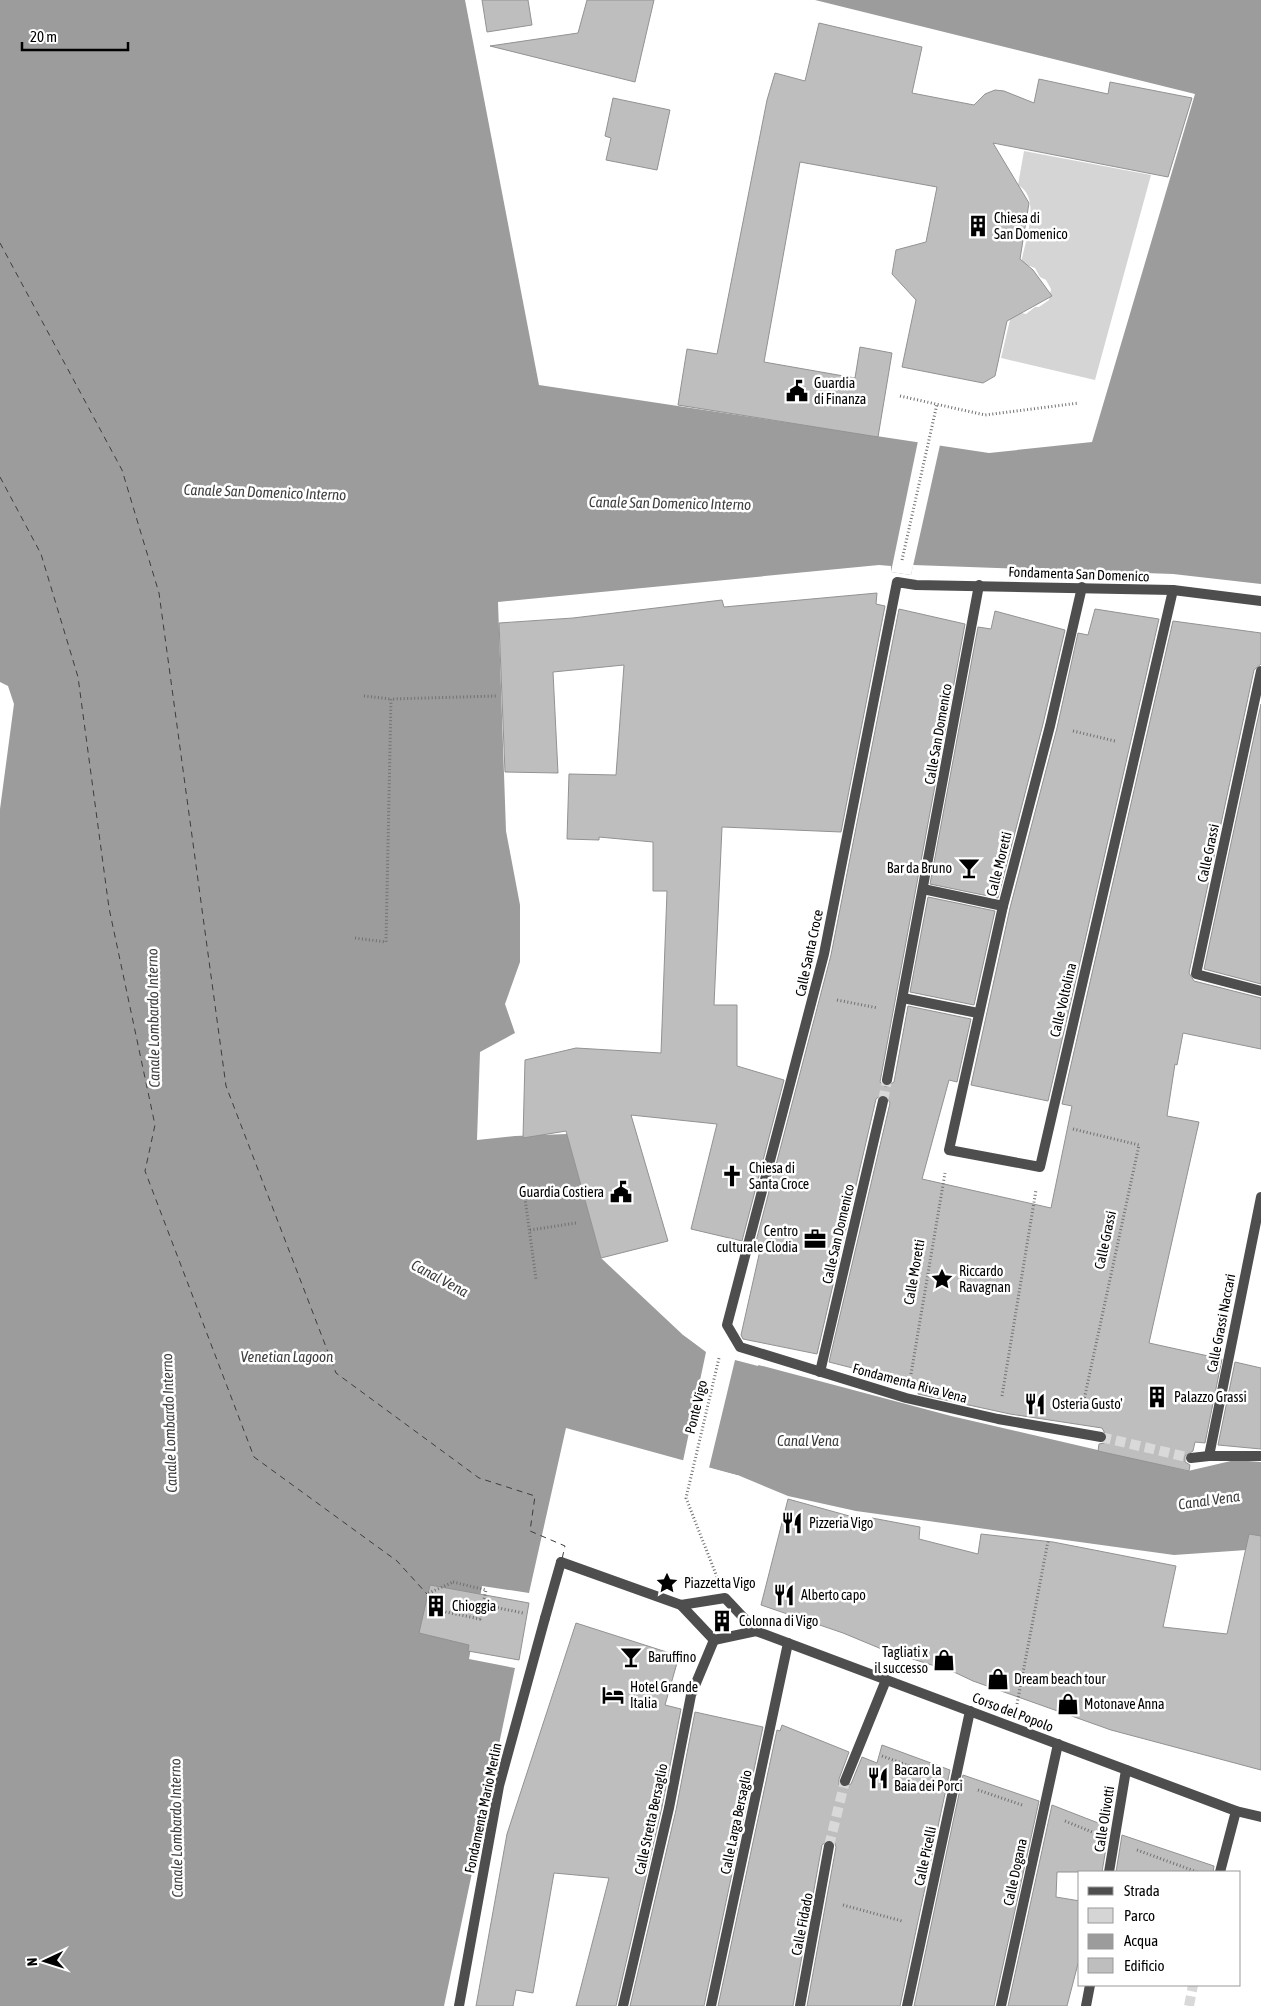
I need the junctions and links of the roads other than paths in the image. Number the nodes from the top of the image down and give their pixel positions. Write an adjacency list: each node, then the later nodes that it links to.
1 (897, 582): 2 (street, Fondamenta San Domenico); 16 (street, Calle Santa Croce)
2 (979, 584): 3 (street, Fondamenta San Domenico); 7 (street, Calle San Domenico)
3 (1082, 586): 4 (street, Fondamenta San Domenico); 8 (street, Calle Moretti)
4 (1173, 590): 5 (street, Fondamenta San Domenico); 14 (street, Calle Voltolina)
5 (1261, 601)
6 (1261, 671): 9 (street, Calle Grassi)
7 (923, 889): 8 (street); 10 (street, Calle San Domenico)
8 (1003, 906): 11 (street, Calle Moretti)
9 (1261, 990)
10 (903, 998): 11 (street); 12 (street, Calle San Domenico)
11 (978, 1013): 14 (street, Calle Moretti)
12 (887, 1080)
13 (883, 1101): 17 (street, Calle San Domenico)
14 (1040, 1167)
15 (1261, 1196): 19 (street, Calle Grassi Naccari)
16 (727, 1325): 17 (street, Fondamenta Riva Vena)
17 (820, 1372): 18 (street, Fondamenta Riva Vena)
18 (1101, 1438)
19 (1209, 1456): 20 (street); 21 (street)
20 (1261, 1456)
21 (1191, 1458)
22 (681, 1605): 23 (street, Corso del Popolo); 24 (street); 37 (street, Fondamenta Mario Merlin)
23 (756, 1631): 24 (street); 25 (street, Corso del Popolo)
24 (714, 1640): 38 (street, Calle Stretta Bersaglio)
25 (788, 1644): 26 (street, Corso del Popolo); 39 (street, Calle Larga Bersaglio)
26 (886, 1680): 27 (street, Corso del Popolo); 30 (street)
27 (970, 1711): 28 (street, Corso del Popolo); 41 (street, Calle Picelli)
28 (1058, 1744): 29 (street, Corso del Popolo); 42 (street, Calle Dogana)
29 (1126, 1770): 31 (street, Corso del Popolo); 34 (street, Calle Olivotti)
30 (845, 1781)
31 (1236, 1811): 32 (street, Corso del Popolo); 35 (street)
32 (1261, 1817)
33 (829, 1846): 40 (street, Calle Fidado)
34 (1109, 1871)
35 (1220, 1871)
36 (1090, 1986): 43 (street)
37 (459, 2006)
38 (623, 2006)
39 (711, 2006)
40 (800, 2006)
41 (907, 2006)
42 (1001, 2006)
43 (1086, 2006)

